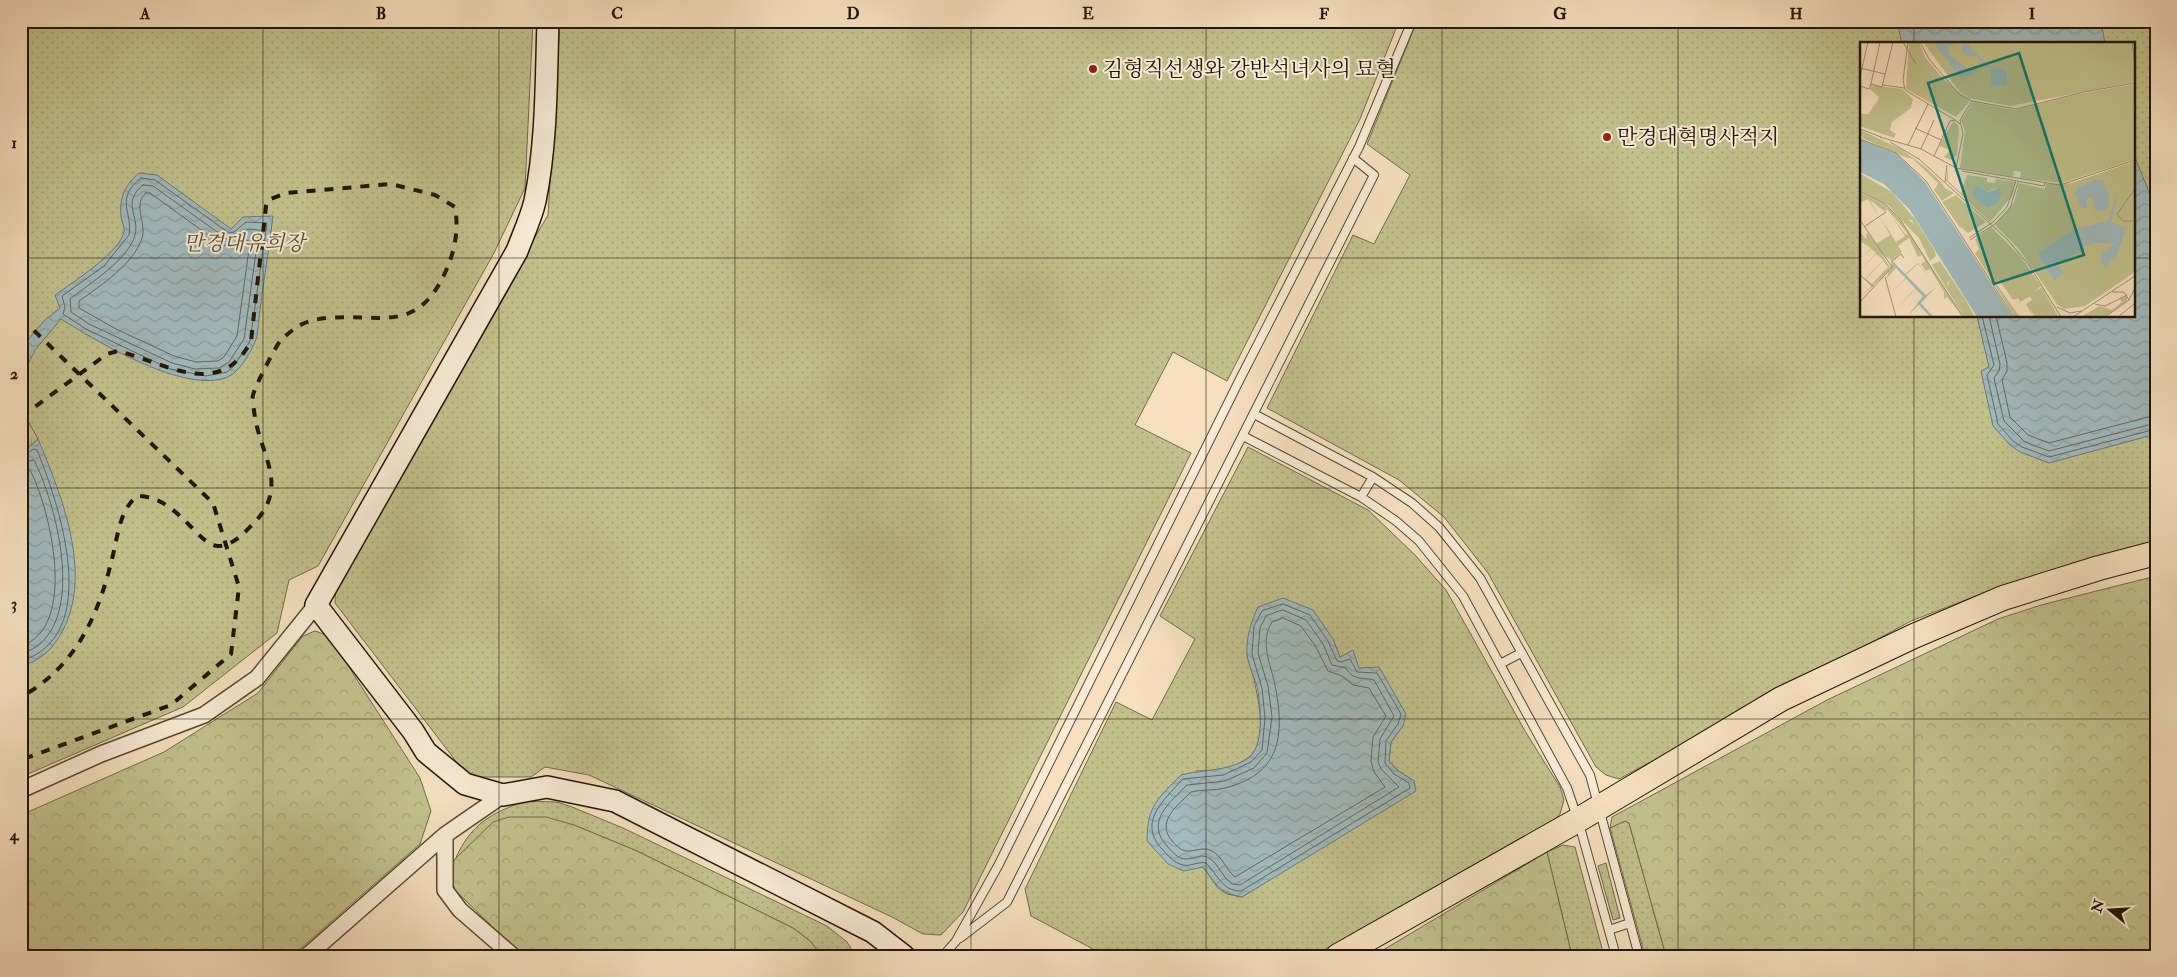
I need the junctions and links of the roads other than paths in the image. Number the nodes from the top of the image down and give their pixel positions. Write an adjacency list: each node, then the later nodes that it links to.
1 (548, 21): 9 (main road)
2 (1412, 21): 3 (lane)
3 (1353, 158): 4 (lane); 18 (lane)
4 (1254, 414): 5 (lane); 6 (lane)
5 (1243, 436): 7 (lane); 18 (lane)
6 (1373, 477): 7 (lane); 10 (lane)
7 (1362, 497): 11 (lane)
8 (2156, 554): 14 (main road)
9 (316, 605): 12 (street); 13 (main road)
10 (1521, 653): 11 (lane); 14 (lane)
11 (1500, 664): 14 (lane)
12 (21, 790)
13 (503, 795): 15 (street); 21 (main road)
14 (1588, 814): 16 (lane); 17 (lane); 23 (main road)
15 (446, 835): 19 (street); 20 (street)
16 (1630, 923): 17 (lane); 25 (lane)
17 (1609, 930): 24 (lane)
18 (956, 941): 22 (lane)
19 (307, 956)
20 (513, 956)
21 (904, 956)
22 (943, 956)
23 (1338, 956)
24 (1616, 956)
25 (1639, 956)

